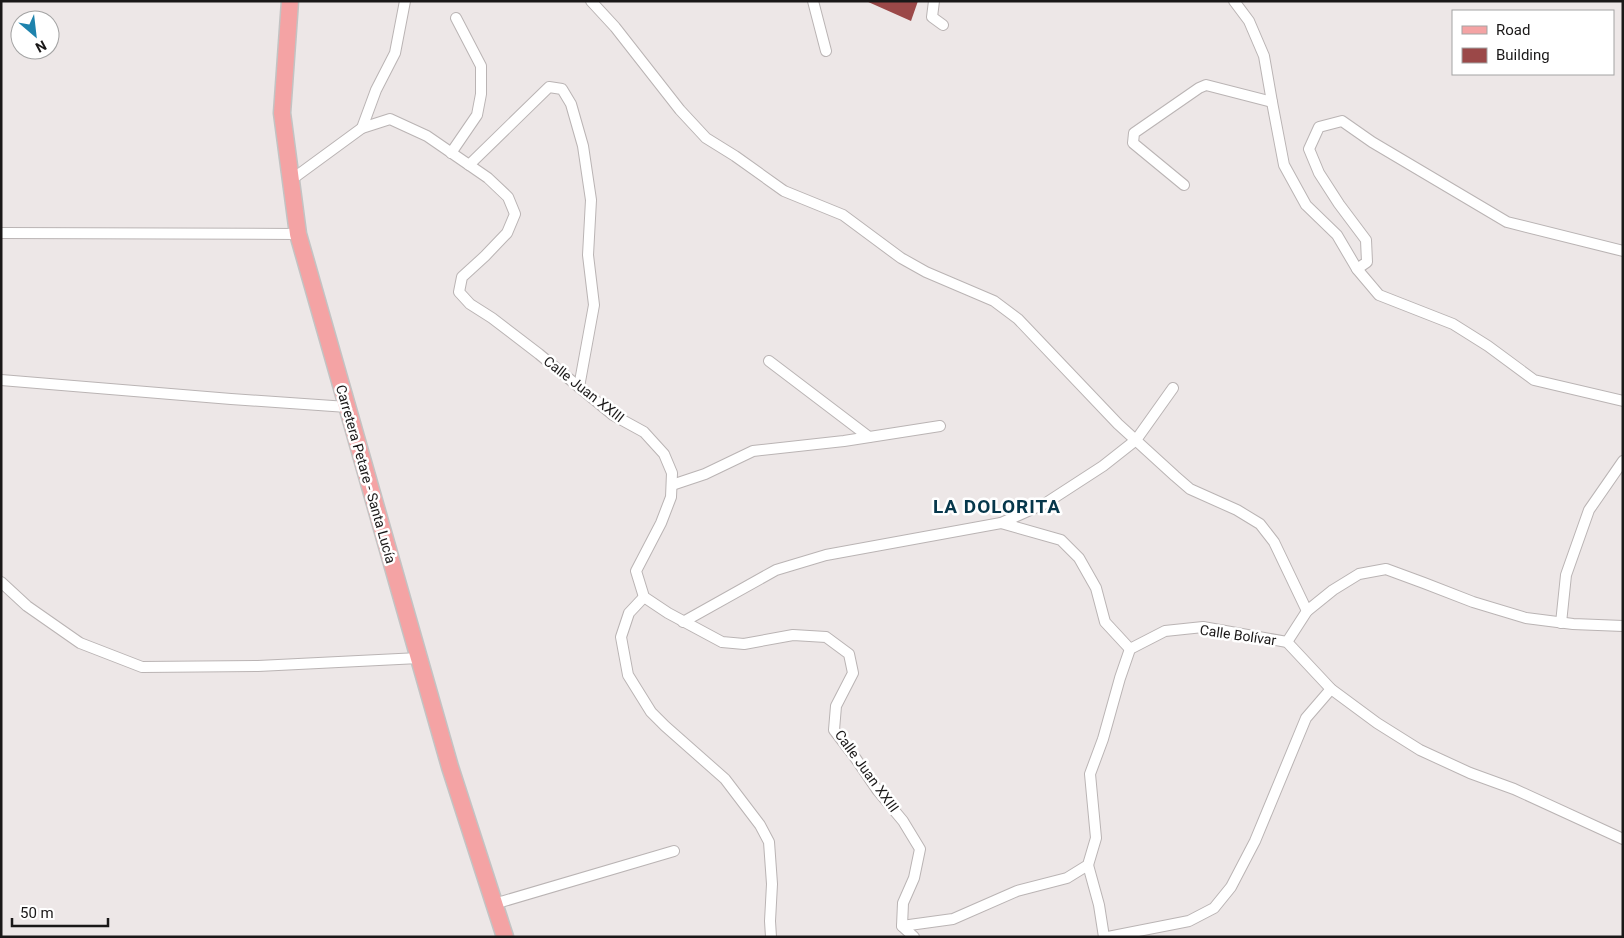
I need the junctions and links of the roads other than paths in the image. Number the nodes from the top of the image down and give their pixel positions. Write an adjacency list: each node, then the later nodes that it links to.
1 (290, 1): 14 (main road, Carretera Petare - Santa Lucía)
2 (405, 1): 11 (street)
3 (591, 1): 28 (street)
4 (813, 1): 9 (street)
5 (934, 1): 8 (street)
6 (1234, 1): 10 (street)
7 (456, 18): 12 (street)
8 (943, 25)
9 (826, 52)
10 (1272, 102): 15 (street); 19 (street)
11 (362, 128): 12 (street, Calle Juan XXIII); 14 (street, Calle Juan XXIII)
12 (451, 153): 13 (street, Calle Juan XXIII)
13 (469, 165): 22 (street, Calle Juan XXIII); 22 (street)
14 (291, 180): 17 (main road, Carretera Petare - Santa Lucía)
15 (1184, 185)
16 (1, 233): 17 (street)
17 (298, 234): 25 (main road, Carretera Petare - Santa Lucía)
18 (1623, 251): 19 (street)
19 (1357, 269): 24 (street)
20 (769, 361): 27 (street)
21 (1, 380): 25 (street)
22 (579, 387): 30 (street, Calle Juan XXIII)
23 (1173, 388): 28 (street)
24 (1623, 401)
25 (347, 407): 40 (main road, Carretera Petare - Santa Lucía)
26 (940, 426): 27 (street)
27 (869, 437): 30 (street)
28 (1136, 440): 31 (street); 34 (street)
29 (1623, 462): 36 (street)
30 (672, 484): 33 (street, Calle Juan XXIII)
31 (1001, 523): 35 (street); 39 (street)
32 (1, 582): 40 (street)
33 (644, 596): 35 (street, Calle Juan XXIII); 48 (street)
34 (1307, 611): 36 (street); 38 (street)
35 (683, 622): 46 (street, Calle Juan XXIII)
36 (1561, 623): 37 (street)
37 (1623, 626)
38 (1288, 642): 39 (street, Calle Bolívar); 41 (street, Calle Bolívar)
39 (1130, 650): 44 (street)
40 (419, 658): 45 (main road, Carretera Petare - Santa Lucía)
41 (1331, 689): 42 (street, Calle Bolívar); 51 (street)
42 (1623, 840)
43 (674, 851): 45 (street)
44 (1088, 865): 46 (street); 50 (street)
45 (494, 904): 47 (main road, Carretera Petare - Santa Lucía)
46 (902, 926): 49 (street)
47 (504, 937)
48 (771, 937)
49 (914, 937)
50 (1104, 937)
51 (1108, 937)

